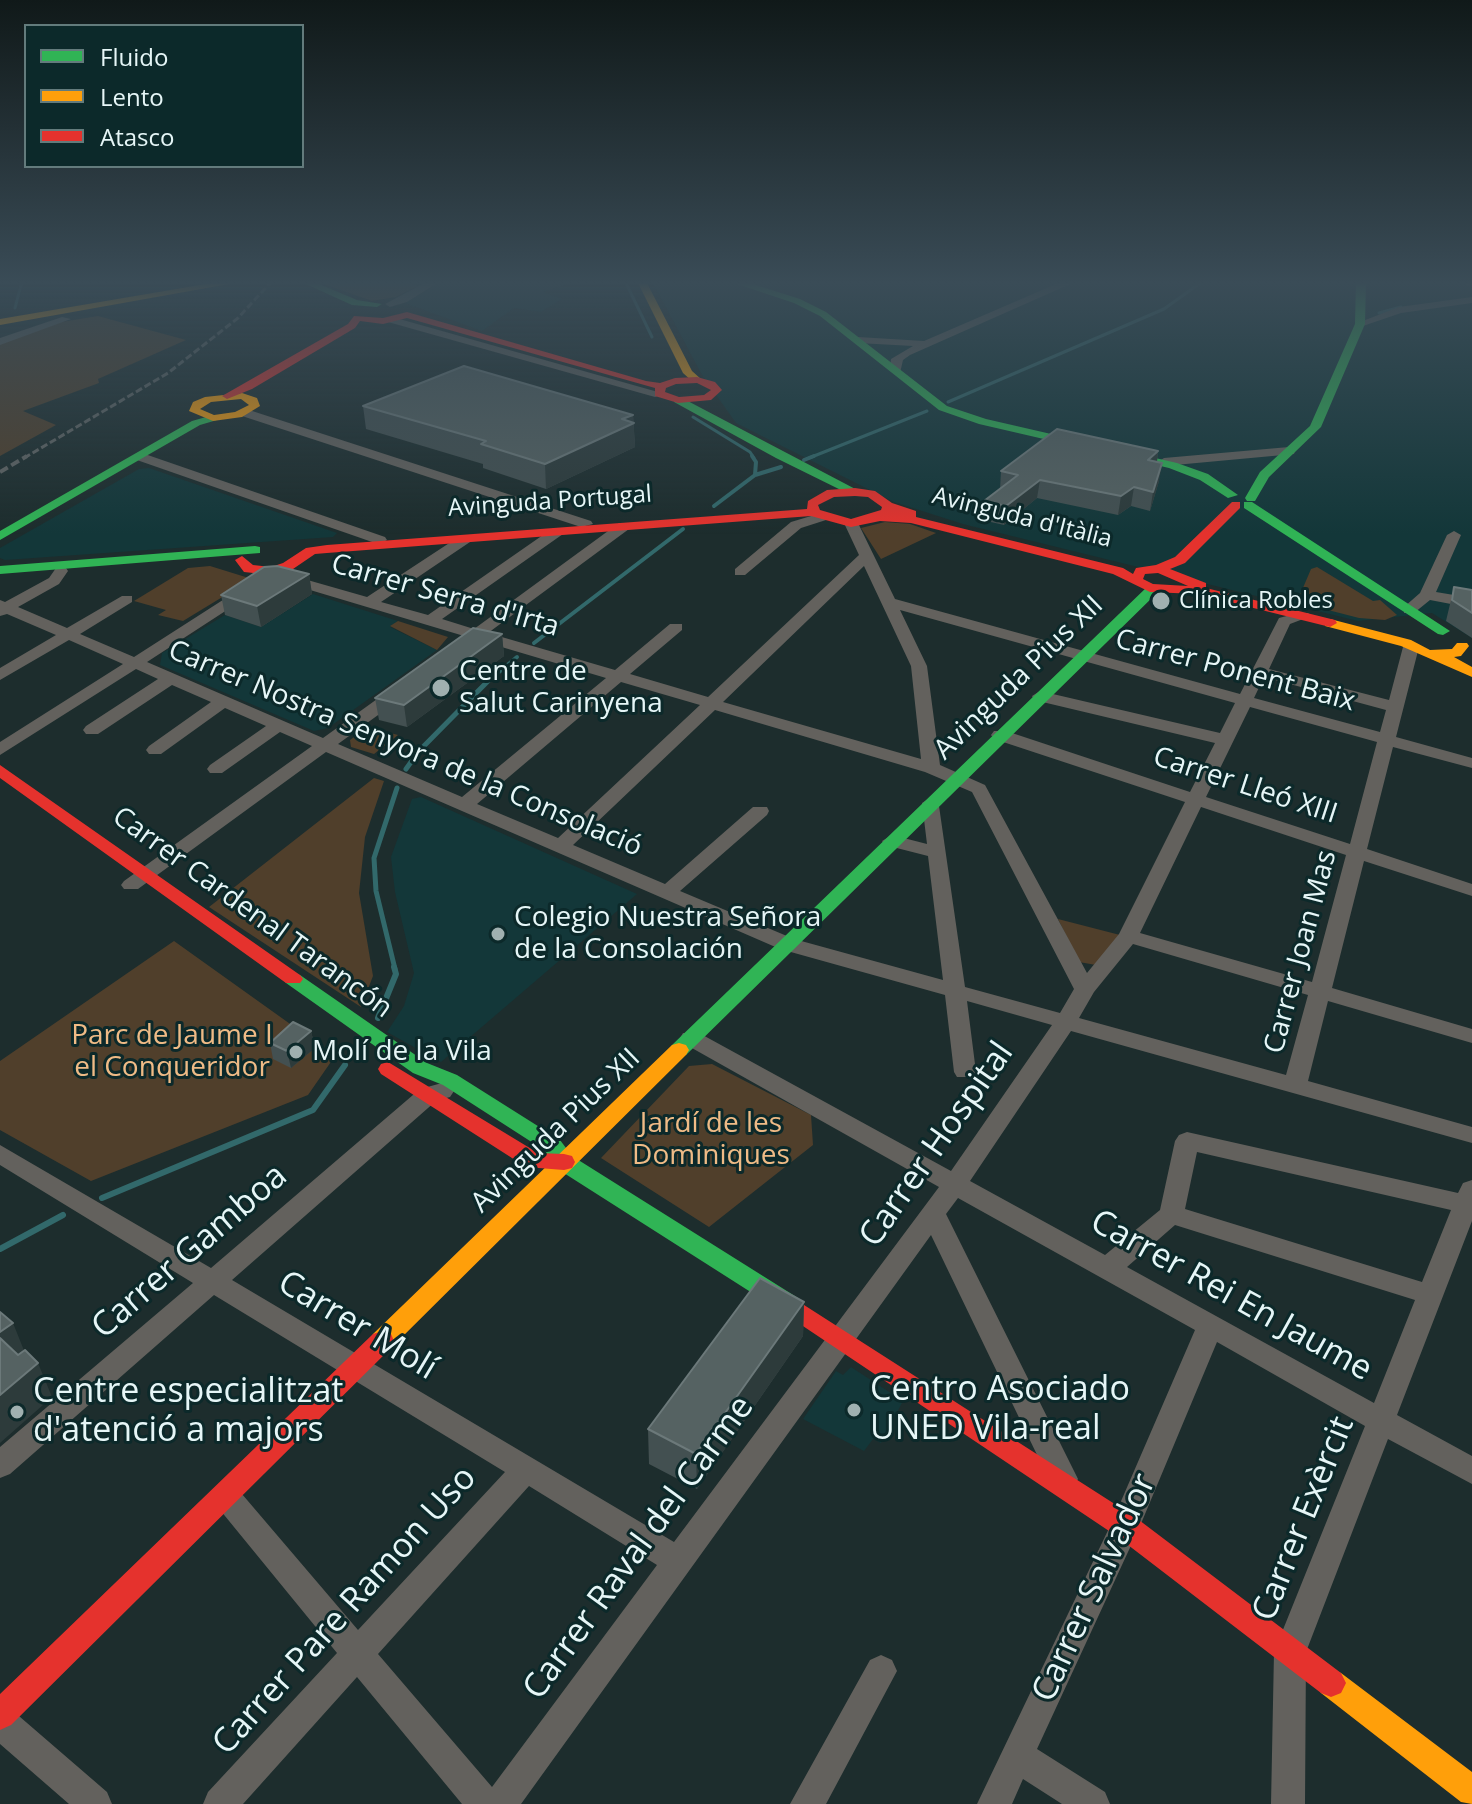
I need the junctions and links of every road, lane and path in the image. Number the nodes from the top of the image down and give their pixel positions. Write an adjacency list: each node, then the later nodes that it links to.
1 (285, 365): 12 (main road)
2 (295, 365): 15 (main road)
3 (578, 365): 11 (main road)
4 (675, 365): 11 (main road)
5 (684, 365): 10 (main road)
6 (889, 365): 9 (main road)
7 (896, 365): 9 (street)
8 (1342, 365): 18 (main road)
9 (896, 371): 20 (main road)
10 (697, 380): 11 (main road); 13 (main road)
11 (665, 387): 14 (main road)
12 (227, 396): 15 (main road); 16 (main road)
13 (707, 398): 14 (main road); 17 (main road)
14 (678, 400): 17 (main road)
15 (247, 405): 16 (main road); 29 (street)
16 (205, 416): 19 (main road); 31 (main road)
17 (724, 424): 21 (main road)
18 (1289, 451): 20 (street); 25 (main road)
19 (139, 456): 33 (main road); 34 (street)
20 (1164, 462): 22 (main road)
21 (813, 472): 23 (main road); 24 (main road)
22 (1204, 477): 25 (main road); 25 (main road)
23 (855, 492): 24 (main road); 27 (main road)
24 (831, 493): 26 (main road)
25 (1243, 496): 41 (main road); 49 (main road)
26 (816, 511): 28 (main road); 29 (main road, Avinguda Portugal); 30 (main road, Avinguda Portugal); 39 (street)
27 (884, 512): 28 (main road); 41 (main road, Avinguda d'Itàlia)
28 (851, 523): 37 (street)
29 (552, 524): 30 (main road, Avinguda Portugal); 34 (main road, Avinguda Portugal); 35 (main road, Avinguda Portugal); 51 (street)
30 (624, 526): 55 (street)
31 (0, 529)
32 (1454, 535): 43 (street)
33 (0, 536)
34 (352, 537): 36 (main road, Avinguda Portugal)
35 (465, 539): 36 (main road, Avinguda Portugal); 45 (street)
36 (274, 552): 38 (main road, Avinguda Portugal); 40 (main road, Avinguda Portugal); 42 (main road); 42 (main road)
37 (867, 556): 46 (street); 71 (street)
38 (61, 571): 40 (main road, Avinguda Portugal); 48 (street)
39 (740, 572)
40 (0, 573)
41 (1165, 574): 50 (main road, Avinguda d'Itàlia); 56 (main road, Avinguda d'Itàlia); 60 (main road, Avinguda Pius XII)
42 (273, 575): 45 (street, Carrer Serra d'Irta); 61 (street)
43 (1427, 595): 47 (street); 49 (street)
44 (127, 599): 54 (street)
45 (369, 603): 51 (street, Carrer Serra d'Irta)
46 (891, 603): 60 (street, Carrer Ponent Baix); 82 (street)
47 (1472, 603)
48 (2, 608): 54 (street, Carrer Nostra Senyora de la Consolació)
49 (1409, 610): 53 (main road); 56 (main road)
50 (1303, 616): 56 (main road, Avinguda d'Itàlia); 62 (street, Carrer Hospital)
51 (430, 621): 55 (street, Carrer Serra d'Irta)
52 (676, 627): 65 (street)
53 (1443, 631): 56 (main road); 57 (main road)
54 (68, 634): 61 (street, Carrer Nostra Senyora de la Consolació); 64 (street)
55 (476, 634): 58 (street); 65 (street, Carrer Serra d'Irta)
56 (1410, 638): 59 (main road); 72 (street, Carrer Joan Mas)
57 (1467, 648): 59 (main road)
58 (455, 650)
59 (1438, 655): 63 (main road)
60 (1081, 656): 68 (main road, Avinguda Pius XII); 70 (street, Carrer Ponent Baix)
61 (135, 663): 66 (street, Carrer Nostra Senyora de la Consolació); 79 (street)
62 (1259, 671): 70 (street, Carrer Hospital); 72 (street)
63 (1472, 673)
64 (0, 675)
65 (617, 676): 71 (street, Carrer Serra d'Irta); 89 (street)
66 (170, 679): 69 (street, Carrer Nostra Senyora de la Consolació); 74 (street)
67 (407, 685): 78 (street)
68 (1040, 696): 75 (main road, Avinguda Pius XII); 76 (street)
69 (224, 701): 73 (street, Carrer Nostra Senyora de la Consolació); 80 (street)
70 (1245, 701): 76 (street, Carrer Hospital); 77 (street, Carrer Ponent Baix)
71 (712, 704): 82 (street, Carrer Serra d'Irta); 92 (street)
72 (1395, 707): 77 (street, Carrer Joan Mas)
73 (279, 725): 78 (street, Carrer Nostra Senyora de la Consolació); 83 (street)
74 (92, 730)
75 (1000, 735): 85 (main road, Avinguda Pius XII); 87 (street, Carrer Lleó XIII)
76 (1226, 740): 87 (street, Carrer Hospital)
77 (1387, 740): 81 (street, Carrer Ponent Baix); 93 (street, Carrer Joan Mas)
78 (327, 746): 89 (street, Carrer Nostra Senyora de la Consolació); 95 (street)
79 (0, 750)
80 (155, 750)
81 (1472, 763)
82 (931, 768): 85 (street, Carrer Serra d'Irta)
83 (216, 769)
84 (0, 770): 95 (main road, Carrer Cardenal Tarancón)
85 (956, 778): 88 (main road, Avinguda Pius XII); 100 (street, Carrer Serra d'Irta)
86 (0, 790): 95 (main road, Carrer Cardenal Tarancón)
87 (1196, 800): 93 (street, Carrer Lleó XIII); 98 (street, Carrer Hospital)
88 (931, 803): 91 (main road, Avinguda Pius XII); 94 (street)
89 (464, 805): 92 (street, Carrer Nostra Senyora de la Consolació)
90 (760, 811): 97 (street)
91 (892, 841): 94 (street); 99 (main road, Avinguda Pius XII)
92 (561, 846): 97 (street, Carrer Nostra Senyora de la Consolació)
93 (1357, 852): 96 (street, Carrer Lleó XIII); 101 (street, Carrer Joan Mas)
94 (938, 853): 102 (street)
95 (138, 880): 103 (main road, Carrer Cardenal Tarancón); 111 (main road, Carrer Cardenal Tarancón)
96 (1472, 890)
97 (667, 892): 99 (street, Carrer Nostra Senyora de la Consolació)
98 (1128, 936): 100 (street, Carrer Hospital); 101 (street)
99 (787, 944): 102 (street, Carrer Nostra Senyora de la Consolació); 106 (main road, Avinguda Pius XII)
100 (1085, 989): 104 (street, Carrer Hospital)
101 (1320, 992): 105 (street); 109 (street, Carrer Joan Mas)
102 (957, 993): 104 (street, Carrer Nostra Senyora de la Consolació); 108 (street)
103 (303, 1009)
104 (1065, 1023): 109 (street, Carrer Nostra Senyora de la Consolació); 115 (street, Carrer Hospital)
105 (1472, 1036)
106 (691, 1038): 114 (main road, Avinguda Pius XII); 115 (street, Carrer Rei En Jaume)
107 (367, 1056): 110 (main road, Carrer Cardenal Tarancón)
108 (965, 1072)
109 (1295, 1086): 112 (street, Carrer Nostra Senyora de la Consolació)
110 (428, 1095): 111 (street, Carrer Cardenal Tarancón); 114 (main road, Carrer Cardenal Tarancón); 120 (street, Carrer Gamboa)
111 (474, 1097): 114 (main road, Carrer Cardenal Tarancón)
112 (1472, 1135)
113 (0, 1154): 120 (street, Carrer Molí)
114 (564, 1162): 123 (main road, Carrer Cardenal Tarancón); 124 (main road, Avinguda Pius XII)
115 (954, 1185): 117 (street, Carrer Hospital); 119 (street, Carrer Rei En Jaume)
116 (1469, 1196): 118 (street); 121 (street, Carrer Exèrcit)
117 (933, 1213): 123 (street, Carrer Hospital); 129 (street)
118 (1171, 1214): 119 (street); 121 (street)
119 (1107, 1269): 122 (street, Carrer Rei En Jaume)
120 (212, 1281): 124 (street, Carrer Molí); 126 (street, Carrer Gamboa)
121 (1431, 1295): 125 (street, Carrer Exèrcit)
122 (1210, 1326): 125 (street, Carrer Rei En Jaume); 131 (street, Carrer Salvador)
123 (840, 1337): 129 (main road, Carrer Cardenal Tarancón); 132 (street, Carrer Raval del Carme)
124 (355, 1367): 127 (street, Carrer Molí); 130 (main road, Avinguda Pius XII)
125 (1382, 1421): 128 (street, Carrer Rei En Jaume); 134 (street, Carrer Exèrcit)
126 (0, 1465)
127 (526, 1469): 132 (street, Carrer Molí); 133 (street, Carrer Pare Ramon Uso)
128 (1472, 1471)
129 (1067, 1488): 131 (main road, Carrer Cardenal Tarancón)
130 (226, 1496): 133 (street); 136 (main road, Avinguda Pius XII)
131 (1125, 1526): 134 (main road, Carrer Cardenal Tarancón); 138 (street, Carrer Salvador)
132 (677, 1560): 143 (street, Carrer Raval del Carme)
133 (360, 1652): 141 (street, Carrer Pare Ramon Uso); 142 (street)
134 (1290, 1652): 139 (main road, Carrer Cardenal Tarancón); 147 (street)
135 (881, 1671): 144 (street)
136 (0, 1715)
137 (0, 1722): 140 (street)
138 (1017, 1756): 145 (street, Carrer Salvador); 146 (street)
139 (1472, 1791)
140 (95, 1804)
141 (220, 1804)
142 (484, 1804)
143 (500, 1804)
144 (807, 1804)
145 (994, 1804)
146 (1093, 1804)
147 (1288, 1804)

